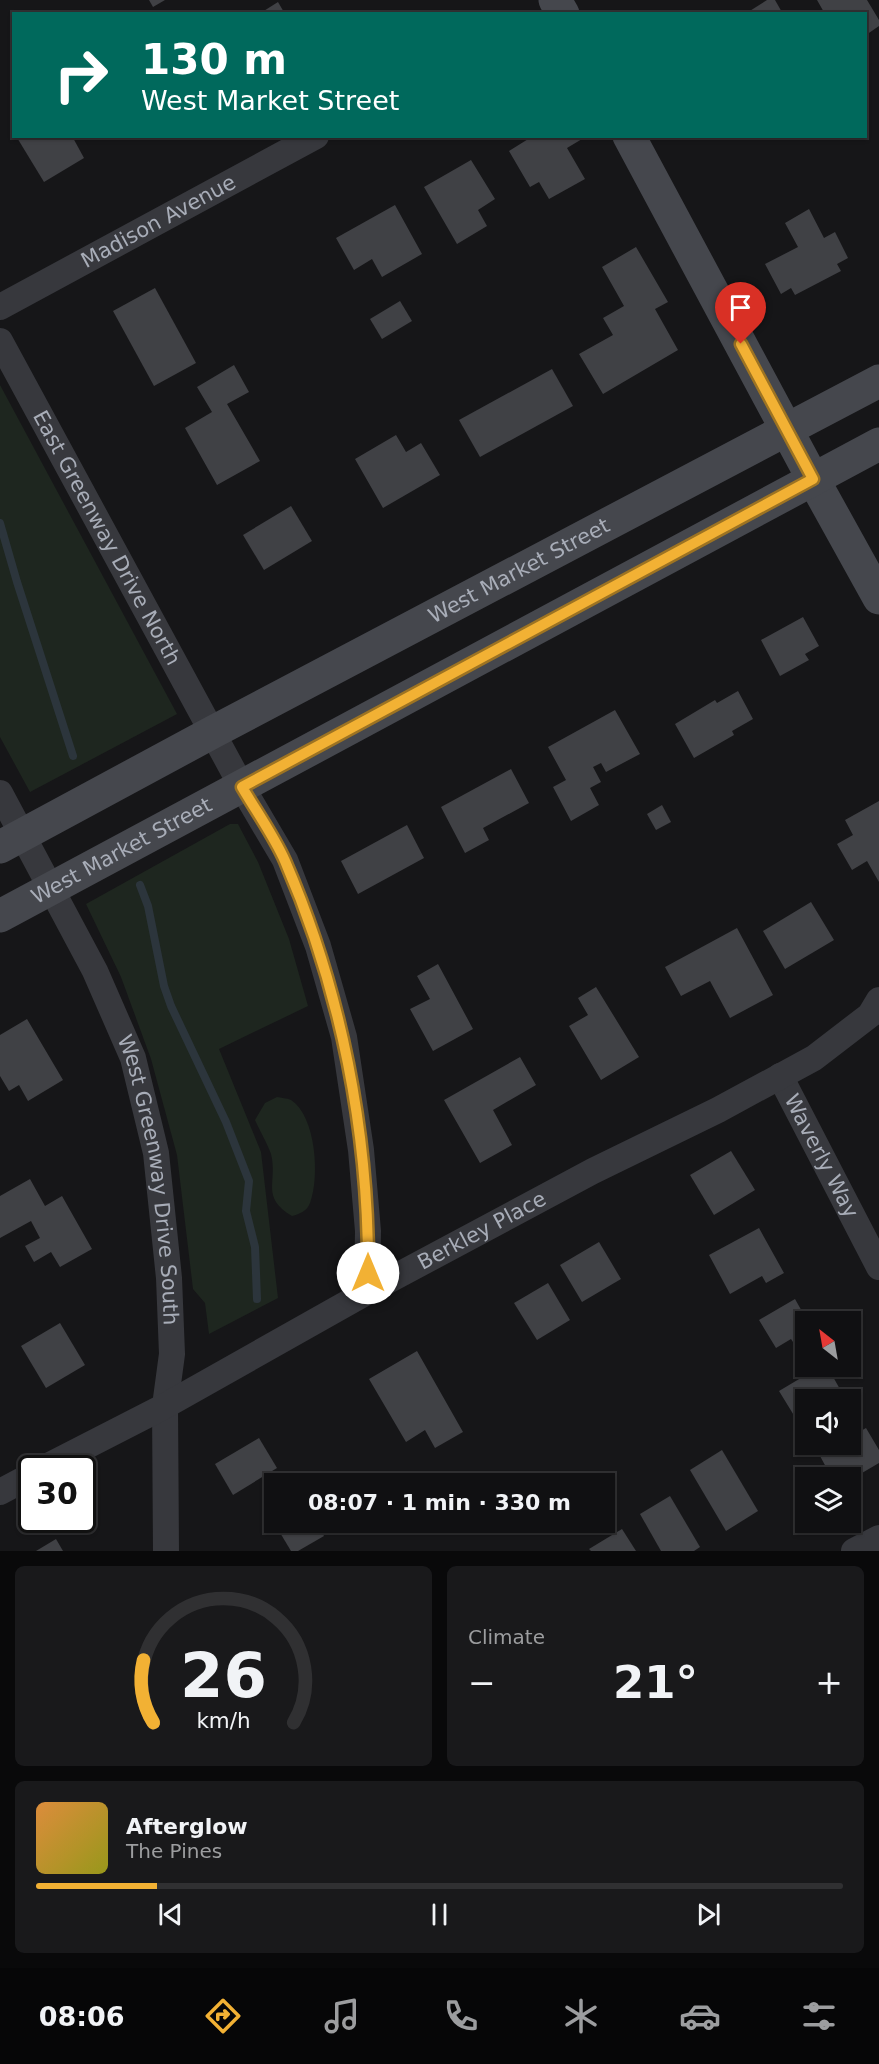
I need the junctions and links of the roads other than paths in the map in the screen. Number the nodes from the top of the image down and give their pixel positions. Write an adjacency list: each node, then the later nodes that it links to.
1 (312, 138): 3 (street, Madison Avenue)
2 (630, 138): 6 (main road)
3 (0, 307)
4 (0, 341): 10 (street, East Greenway Drive North)
5 (879, 381): 6 (main road, West Market Street)
6 (786, 429): 8 (main road); 10 (main road, West Market Street)
7 (879, 444): 8 (main road, West Market Street)
8 (813, 479): 9 (main road); 11 (main road, West Market Street)
9 (879, 598)
10 (213, 732): 11 (street, East Greenway Drive North); 13 (main road, West Market Street)
11 (242, 787): 14 (main road, West Market Street); 19 (street, East Greenway Drive North)
12 (0, 793): 13 (street, West Greenway Drive South)
13 (11, 841): 14 (street, West Greenway Drive South)
14 (51, 889): 15 (main road, West Market Street); 20 (street, West Greenway Drive South)
15 (0, 916)
16 (879, 1000): 17 (street, Berkley Place)
17 (780, 1076): 18 (street, Waverly Way); 19 (street, Berkley Place)
18 (879, 1267)
19 (368, 1292): 20 (street, Berkley Place)
20 (165, 1406): 21 (street, Berkley Place); 25 (street, West Greenway Drive South)
21 (69, 1455)
22 (18, 1482): 23 (street)
23 (0, 1492)
24 (879, 1538): 26 (street)
25 (166, 1551)
26 (854, 1551)

